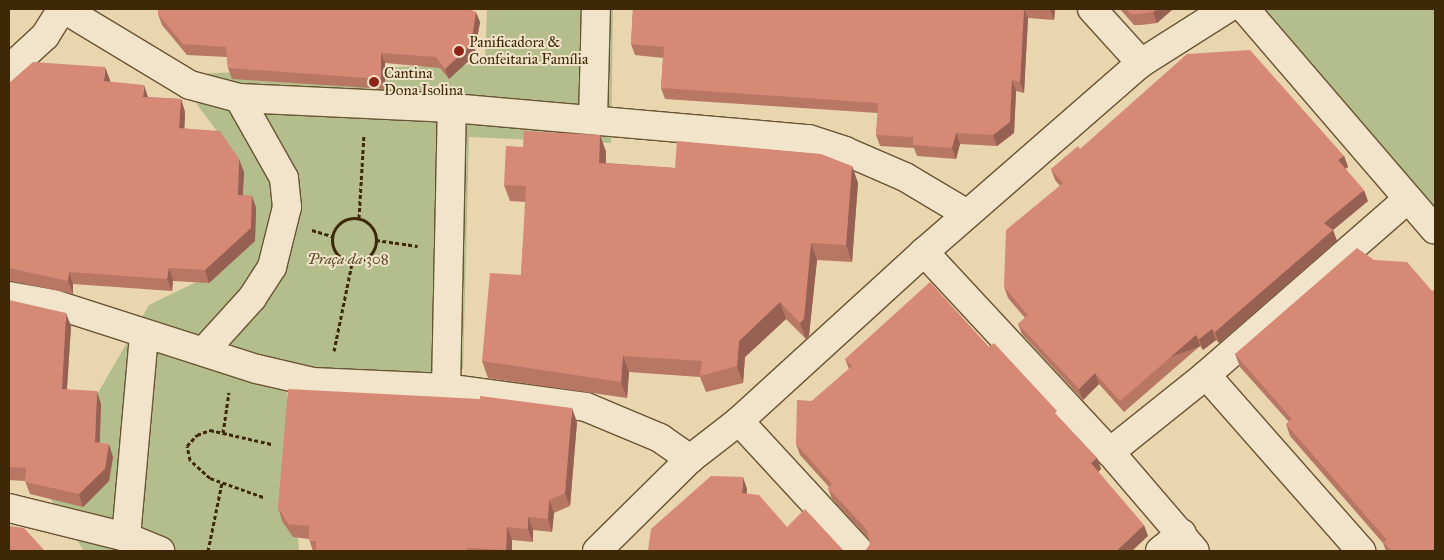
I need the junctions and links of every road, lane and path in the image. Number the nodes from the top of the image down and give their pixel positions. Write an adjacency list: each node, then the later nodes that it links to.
1 (63, 9): 7 (street); 8 (street)
2 (596, 9): 10 (street)
3 (1092, 9): 6 (street)
4 (1226, 9): 6 (street)
5 (1245, 9): 12 (street)
6 (1140, 63): 13 (street)
7 (9, 69)
8 (239, 98): 9 (street); 24 (street)
9 (452, 108): 10 (street); 28 (street)
10 (593, 120): 13 (street)
11 (364, 124): 14 (path)
12 (1408, 199): 16 (street); 26 (street)
13 (967, 214): 20 (street)
14 (359, 218): 17 (path); 18 (path)
15 (309, 229): 17 (path)
16 (1435, 230)
17 (332, 236): 21 (path)
18 (376, 240): 19 (path); 21 (path)
19 (418, 246)
20 (924, 252): 29 (street); 32 (street)
21 (352, 262): 25 (path)
22 (9, 296): 23 (street)
23 (144, 334): 24 (street); 37 (street)
24 (204, 350): 28 (street)
25 (332, 359)
26 (1206, 375): 32 (street); 44 (street)
27 (230, 385): 30 (path)
28 (446, 388): 33 (street)
29 (739, 421): 33 (street); 42 (street)
30 (223, 433): 31 (path); 34 (path)
31 (271, 444)
32 (1110, 452): 38 (street)
33 (690, 459): 41 (street)
34 (222, 483): 35 (path); 40 (path)
35 (262, 497)
36 (9, 508): 37 (street)
37 (126, 537): 39 (street)
38 (1188, 542): 43 (street)
39 (160, 551)
40 (208, 551)
41 (597, 551)
42 (859, 551)
43 (1160, 551)
44 (1361, 551)

